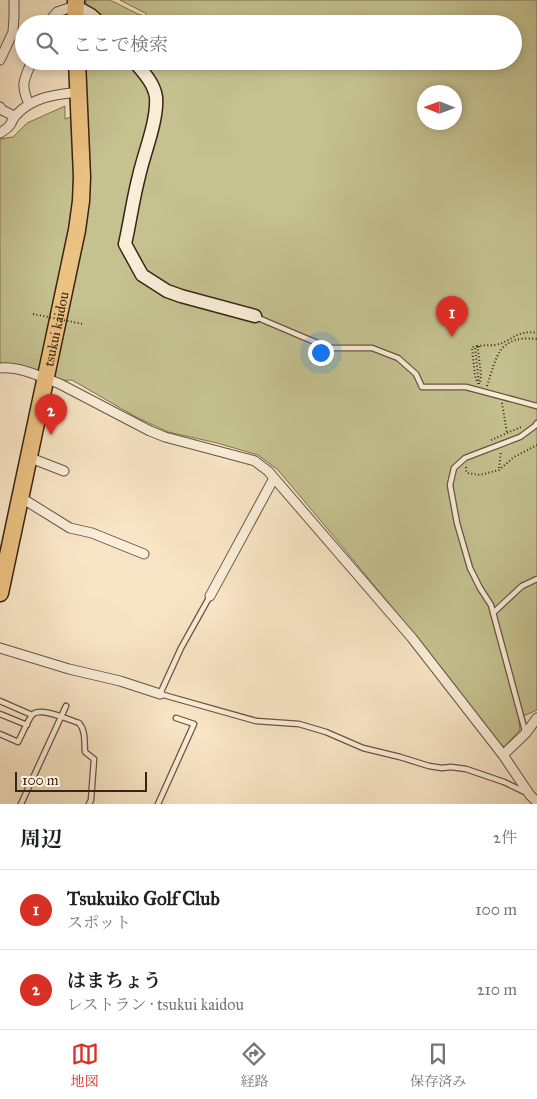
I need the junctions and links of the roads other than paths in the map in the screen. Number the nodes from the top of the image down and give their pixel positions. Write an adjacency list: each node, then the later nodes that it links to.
1 (14, 0): 5 (street)
2 (76, 3): 3 (street); 4 (street)
3 (54, 15)
4 (91, 15)
5 (0, 60)
6 (28, 70): 10 (street)
7 (77, 70): 9 (highway, tsukui kaidou)
8 (142, 70): 14 (street)
9 (78, 92): 10 (street); 16 (highway, tsukui kaidou)
10 (29, 104): 12 (street)
11 (0, 107): 12 (street)
12 (14, 116): 13 (street)
13 (0, 133)
14 (255, 316): 17 (lane)
15 (0, 368): 16 (street)
16 (45, 378): 19 (highway, tsukui kaidou); 21 (street)
17 (537, 406)
18 (537, 423): 27 (lane)
19 (28, 457): 20 (street); 22 (highway, tsukui kaidou)
20 (64, 470)
21 (274, 478): 26 (street); 40 (street)
22 (20, 497): 23 (street); 25 (highway, tsukui kaidou)
23 (144, 554)
24 (537, 579): 27 (lane)
25 (0, 592)
26 (210, 596): 29 (lane)
27 (493, 613): 38 (lane)
28 (0, 648): 29 (street)
29 (160, 694): 41 (lane)
30 (0, 701): 33 (lane)
31 (66, 706): 34 (lane)
32 (0, 714): 37 (lane)
33 (32, 715): 34 (lane); 37 (lane)
34 (61, 717): 42 (lane); 43 (lane)
35 (176, 718): 44 (lane)
36 (537, 718): 38 (street)
37 (27, 725): 39 (lane)
38 (526, 733): 40 (street)
39 (0, 734)
40 (502, 755): 41 (street)
41 (534, 799)
42 (21, 804)
43 (89, 804)
44 (158, 804)

